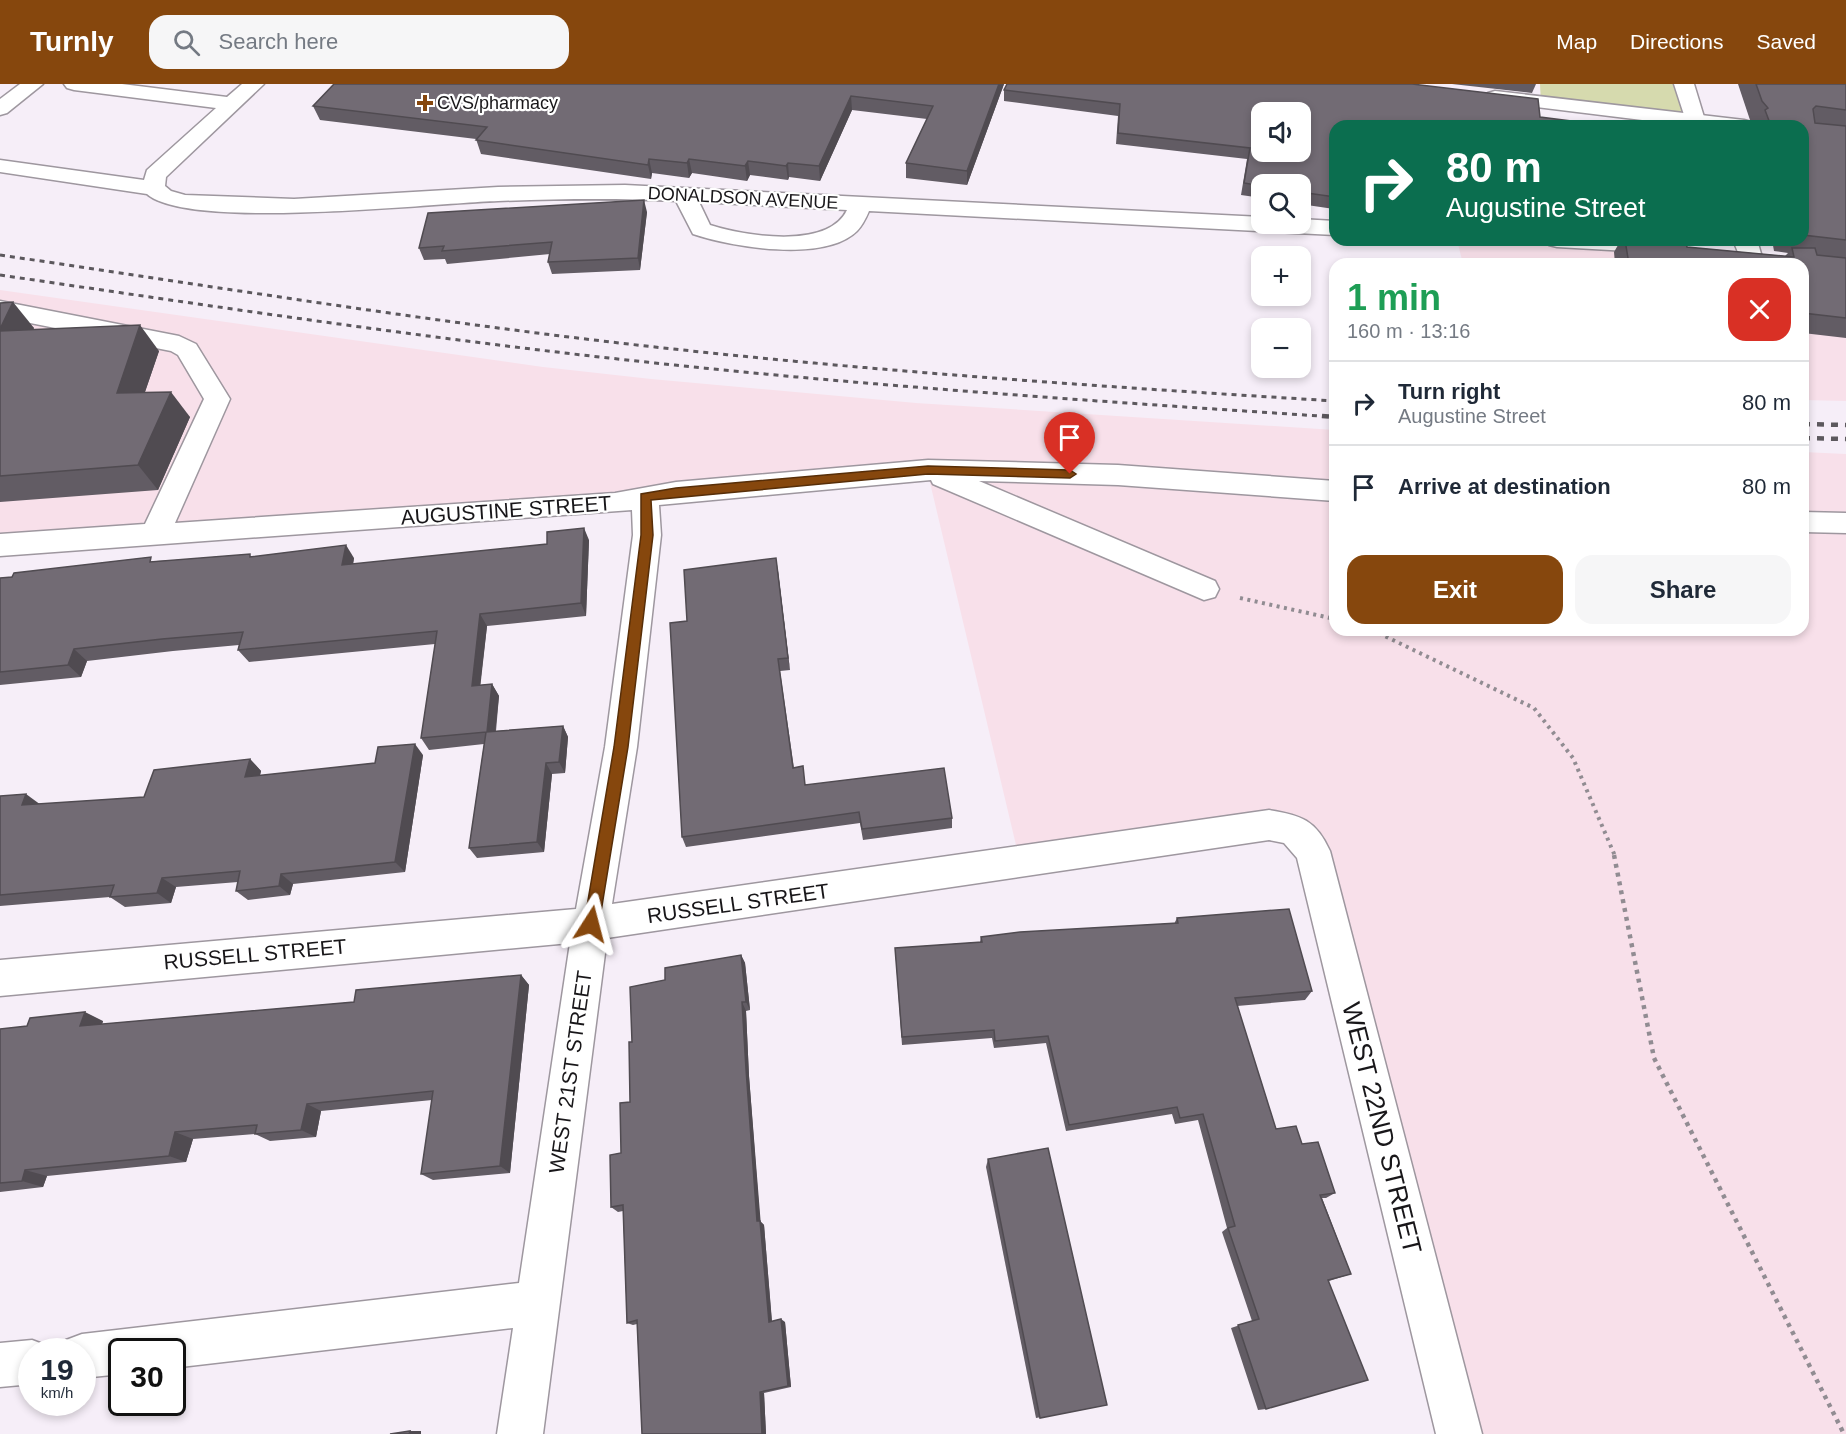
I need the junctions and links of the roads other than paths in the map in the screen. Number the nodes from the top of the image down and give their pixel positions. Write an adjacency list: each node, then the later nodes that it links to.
1 (33, 84): 7 (street)
2 (74, 84): 6 (street)
3 (254, 84): 6 (street)
4 (1684, 84): 9 (street)
5 (1472, 95): 8 (street)
6 (231, 104): 11 (street)
7 (0, 109)
8 (1675, 120)
9 (1698, 120)
10 (0, 166): 11 (street, DONALDSON AVENUE)
11 (154, 188): 12 (street, DONALDSON AVENUE)
12 (684, 195): 13 (street, DONALDSON AVENUE); 13 (street)
13 (861, 204): 14 (street, DONALDSON AVENUE)
14 (1329, 228)
15 (1648, 246): 16 (street)
16 (1679, 248)
17 (1756, 252): 18 (street)
18 (1727, 254)
19 (0, 309): 25 (street)
20 (928, 470): 21 (street, AUGUSTINE STREET); 22 (street, AUGUSTINE STREET); 27 (street)
21 (1329, 491)
22 (645, 497): 25 (street, AUGUSTINE STREET); 29 (street, WEST 21ST STREET)
23 (1809, 522): 24 (street)
24 (1846, 524)
25 (155, 534): 26 (street, AUGUSTINE STREET)
26 (0, 545)
27 (1204, 590)
28 (1294, 829): 29 (street, RUSSELL STREET); 34 (street, WEST 22ND STREET)
29 (591, 924): 30 (street, RUSSELL STREET); 31 (street, WEST 21ST STREET)
30 (0, 978)
31 (538, 1303): 32 (street); 33 (street, WEST 21ST STREET)
32 (96, 1354)
33 (520, 1434)
34 (1459, 1434)

